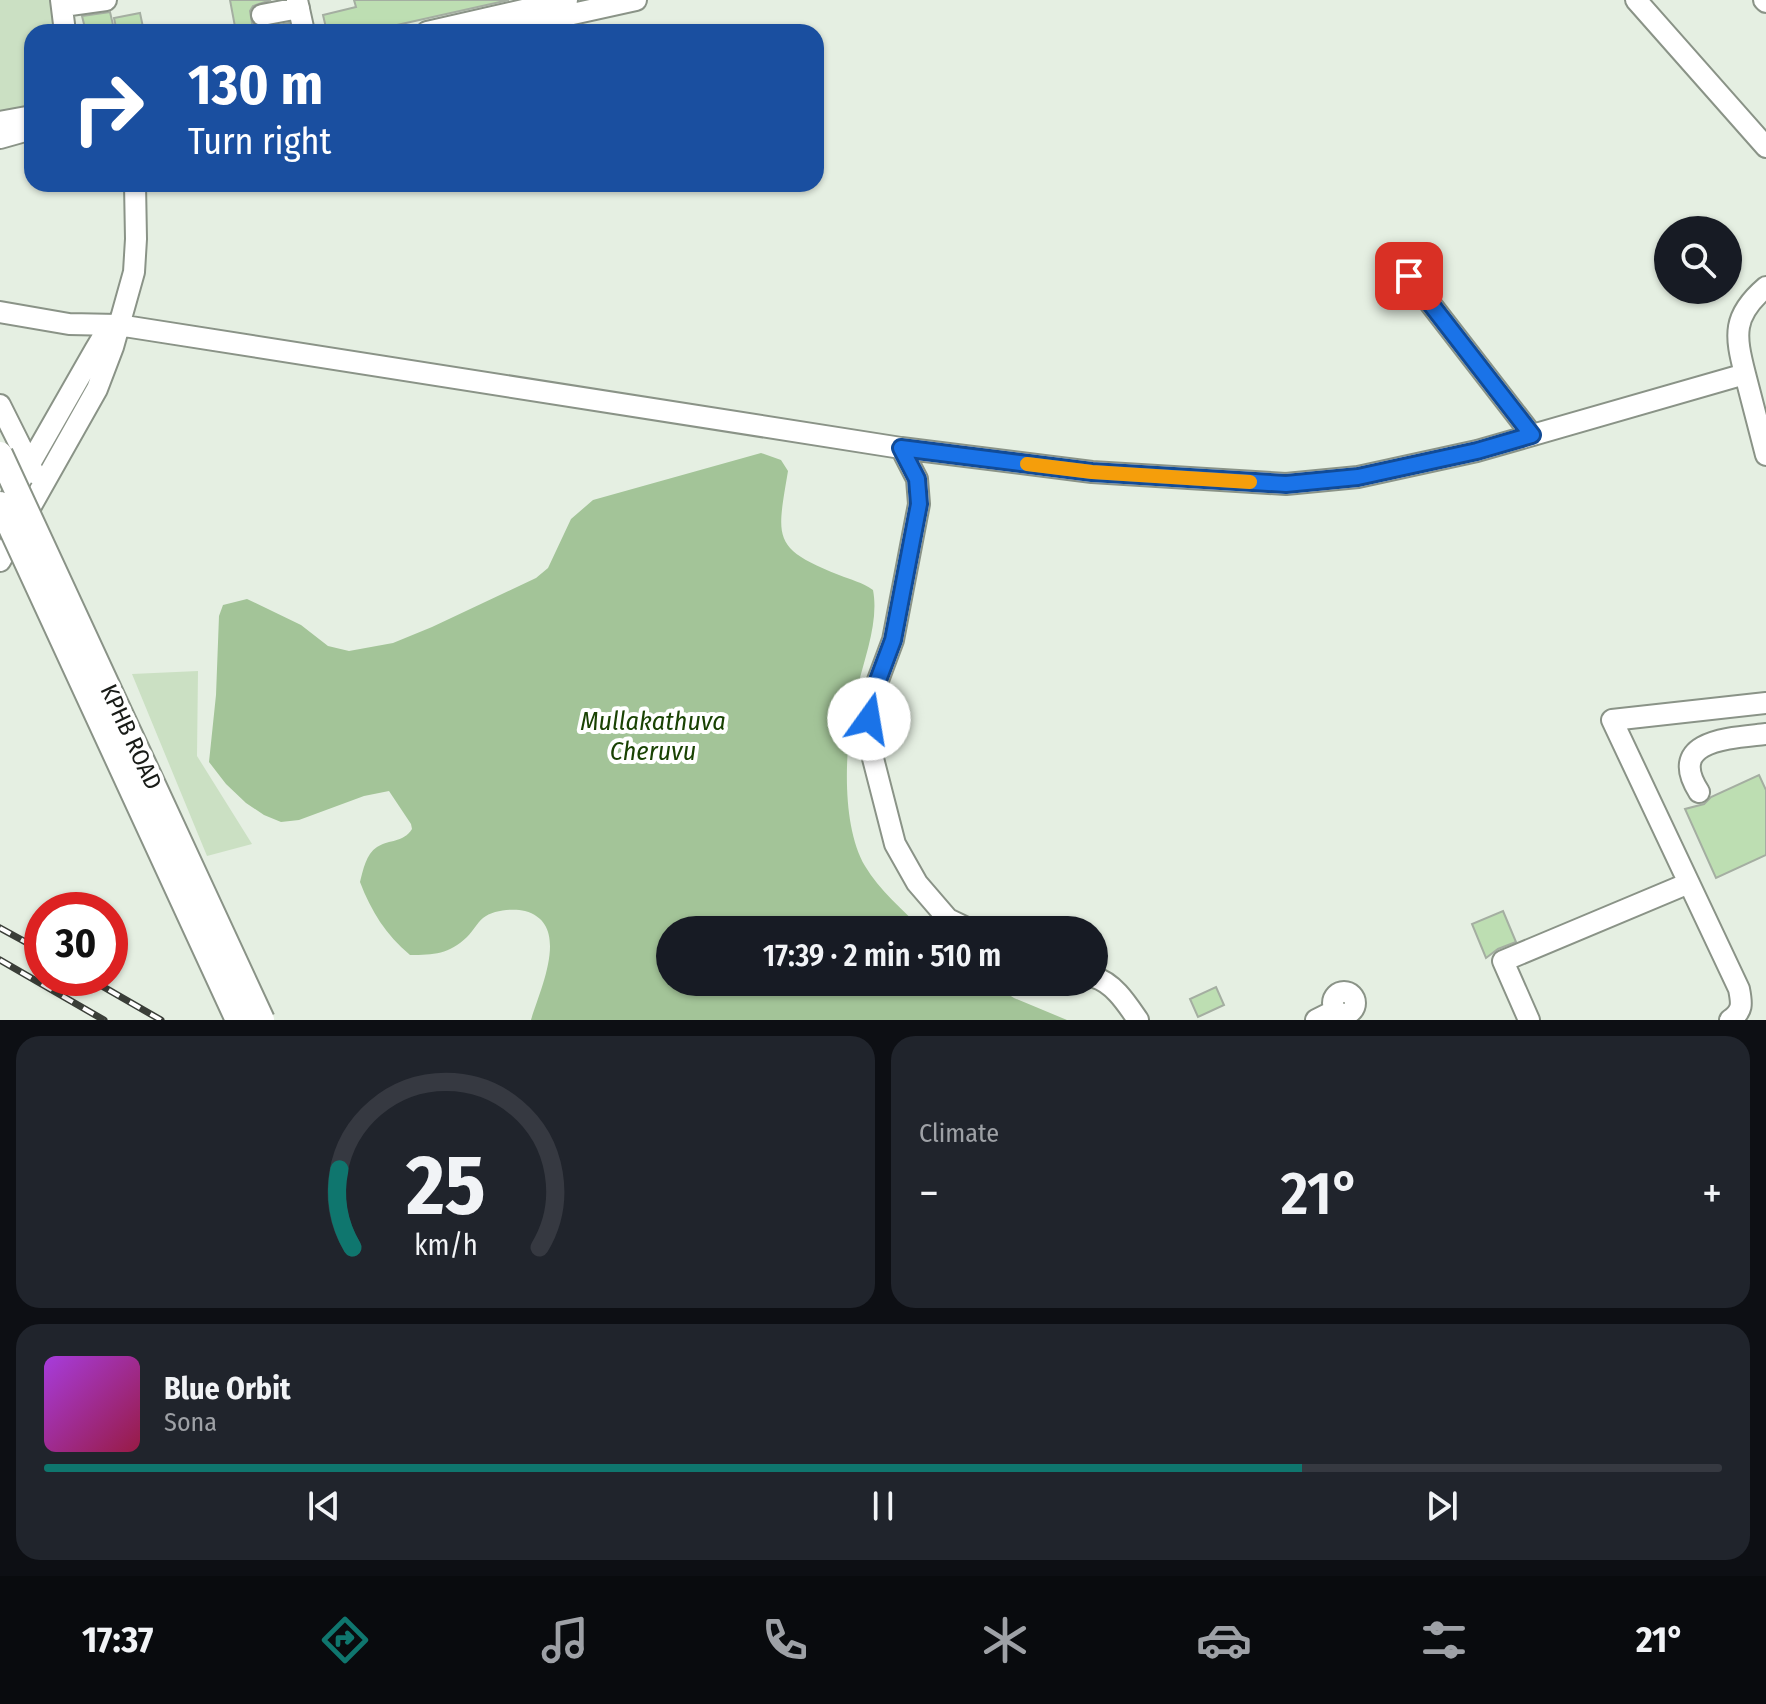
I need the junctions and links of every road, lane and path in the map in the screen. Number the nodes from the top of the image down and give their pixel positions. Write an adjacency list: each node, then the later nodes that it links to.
1 (106, 0): 5 (street)
2 (567, 0): 10 (street)
3 (636, 0): 11 (street)
4 (1636, 0): 16 (street)
5 (62, 3): 8 (street)
6 (298, 4): 7 (street); 9 (street)
7 (262, 15)
8 (64, 24)
9 (302, 24)
10 (462, 24)
11 (527, 24)
12 (24, 118): 13 (street)
13 (0, 122)
14 (24, 131): 15 (street)
15 (0, 138)
16 (1766, 147)
17 (135, 192): 21 (street)
18 (1409, 276): 24 (street)
19 (1766, 287): 22 (street)
20 (0, 312): 21 (street)
21 (118, 325): 25 (street); 28 (street); 29 (street)
22 (1745, 374): 24 (street); 27 (street)
23 (0, 405): 28 (street)
24 (1532, 435): 25 (street)
25 (901, 448): 37 (street)
26 (0, 454): 41 (main road, KPHB ROAD, bridge)
27 (1766, 455)
28 (29, 464): 29 (street); 31 (street)
29 (41, 487): 32 (street)
30 (0, 504): 40 (main road, KPHB ROAD, bridge)
31 (0, 516)
32 (0, 561)
33 (1766, 703): 36 (street)
34 (1766, 734): 35 (street)
35 (1699, 792)
36 (1689, 883): 44 (street); 45 (street)
37 (945, 916)
38 (1108, 985): 42 (street)
39 (1347, 1015): 43 (street)
40 (238, 1020)
41 (262, 1020)
42 (1138, 1020)
43 (1316, 1020)
44 (1529, 1020)
45 (1730, 1020)

